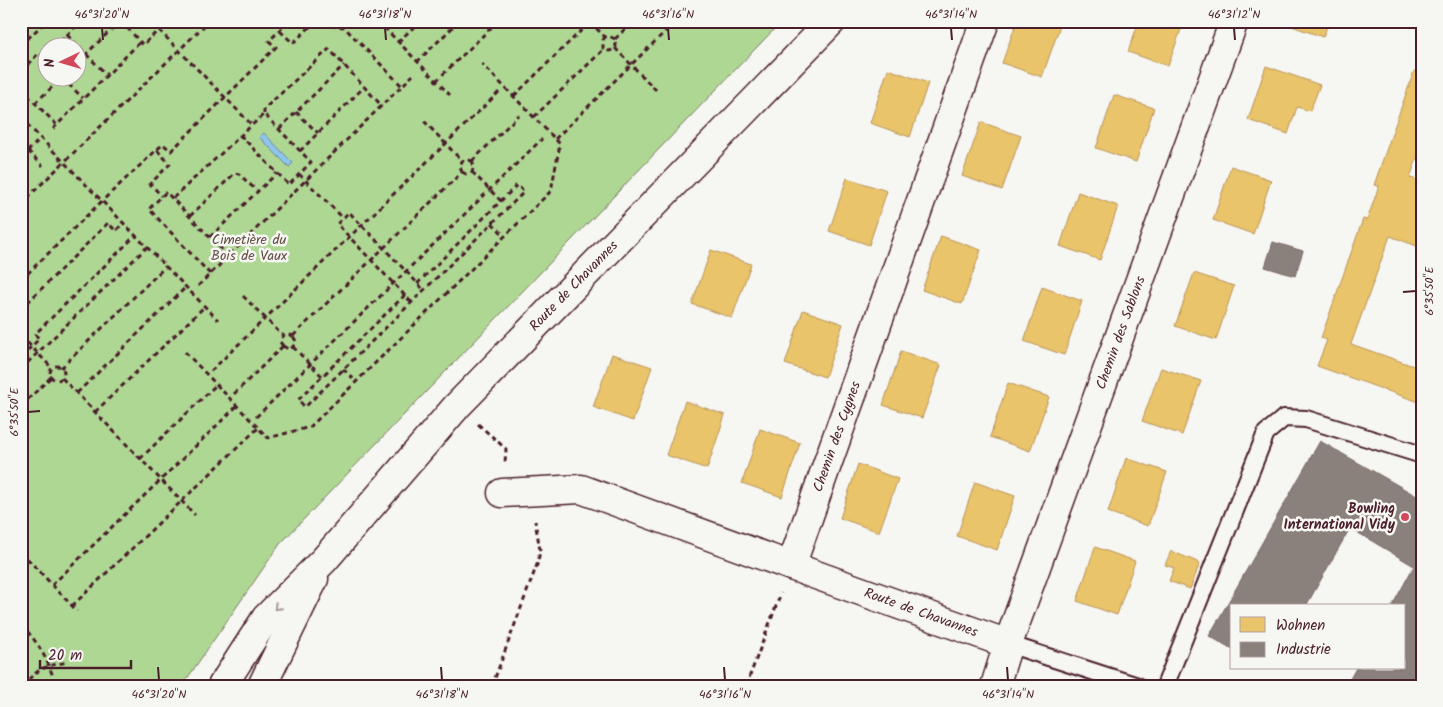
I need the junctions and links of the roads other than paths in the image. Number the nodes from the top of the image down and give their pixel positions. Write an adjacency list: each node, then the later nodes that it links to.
1 (832, 21): 6 (street, Route de Chavannes)
2 (985, 21): 7 (street, Chemin des Cygnes)
3 (1234, 21): 8 (street, Chemin des Sablons)
4 (1422, 455): 13 (lane)
5 (502, 493): 7 (street)
6 (324, 560): 9 (street, Route de Chavannes, one-way to 9); 10 (street, Route de Chavannes)
7 (791, 566): 8 (street, Route de Chavannes)
8 (1008, 644): 11 (street); 12 (lane)
9 (222, 686)
10 (262, 686)
11 (995, 686)
12 (1138, 686)
13 (1165, 686)

